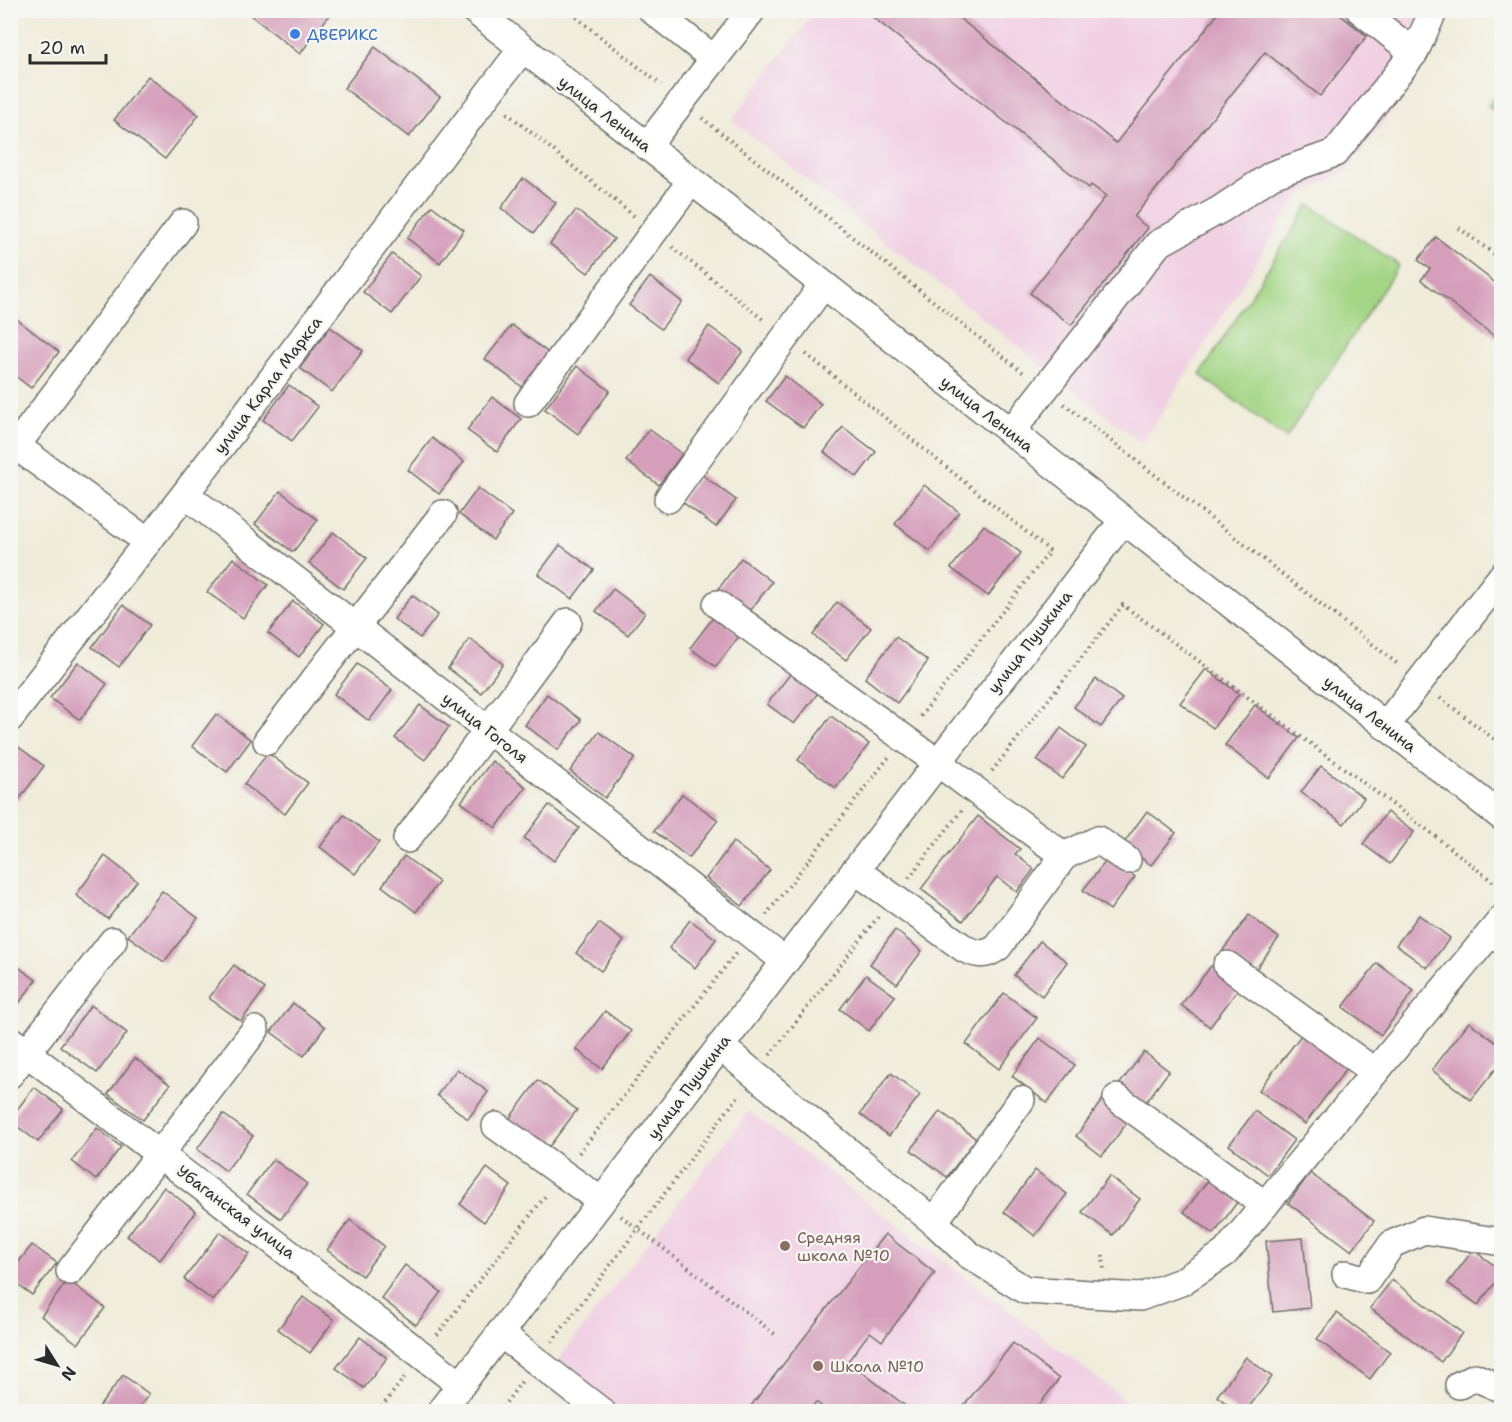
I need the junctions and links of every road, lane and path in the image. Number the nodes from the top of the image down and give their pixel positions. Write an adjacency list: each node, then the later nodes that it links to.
1 (474, 10): 7 (street, улица Ленина)
2 (567, 10): 10 (path)
3 (652, 10): 9 (street)
4 (752, 10): 9 (street)
5 (1360, 10): 8 (street)
6 (1434, 10): 8 (street)
7 (522, 49): 11 (street, улица Ленина); 22 (street, улица Карла Маркса)
8 (1414, 53): 20 (street)
9 (714, 59): 10 (street)
10 (681, 101): 11 (street); 17 (path)
11 (647, 146): 12 (street, улица Ленина)
12 (691, 181): 16 (street, улица Ленина); 19 (street)
13 (183, 223): 21 (street)
14 (1459, 228): 15 (path)
15 (1502, 260)
16 (823, 285): 20 (street, улица Ленина); 23 (street)
17 (1028, 376)
18 (1061, 402): 32 (path)
19 (528, 403)
20 (1011, 432): 25 (street, улица Ленина)
21 (13, 445): 26 (street)
22 (185, 494): 26 (street, улица Карла Маркса); 31 (street, улица Гоголя)
23 (668, 500)
24 (443, 514): 31 (street)
25 (1123, 520): 35 (street, улица Ленина); 40 (street, улица Пушкина)
26 (148, 542): 34 (street, улица Карла Маркса)
27 (1050, 551): 37 (path)
28 (1502, 576): 35 (street)
29 (717, 604): 37 (street)
30 (568, 622): 36 (street)
31 (355, 627): 36 (street, улица Гоголя); 38 (street)
32 (1404, 670)
33 (1432, 692): 39 (path)
34 (10, 718)
35 (1385, 726): 42 (street, улица Ленина)
36 (488, 730): 43 (street); 50 (street, улица Гоголя)
37 (904, 738): 40 (street); 50 (path)
38 (267, 741)
39 (1502, 745)
40 (937, 762): 41 (street); 46 (street, улица Пушкина)
41 (976, 791): 44 (street); 47 (path); 48 (path)
42 (1502, 817)
43 (407, 839)
44 (1064, 856): 45 (street); 48 (street)
45 (1127, 860)
46 (855, 870): 48 (street); 52 (street, улица Пушкина)
47 (1502, 890)
48 (894, 897): 57 (path)
49 (1502, 919): 58 (street)
50 (751, 934): 52 (street, улица Гоголя); 65 (path)
51 (113, 941): 55 (street)
52 (785, 961): 56 (street, улица Пушкина)
53 (1227, 965): 58 (street)
54 (255, 1030): 64 (street)
55 (19, 1046): 59 (street); 64 (street, Убаганская улица)
56 (720, 1047): 66 (street, улица Пушкина); 68 (street)
57 (767, 1058)
58 (1375, 1072): 67 (street)
59 (10, 1074)
60 (742, 1091): 69 (path)
61 (1117, 1098): 67 (street)
62 (1021, 1100): 68 (street)
63 (496, 1126): 65 (street)
64 (160, 1154): 71 (street); 75 (street, Убаганская улица)
65 (562, 1174): 66 (street); 75 (path)
66 (602, 1201): 69 (path); 73 (street, улица Пушкина)
67 (1265, 1205): 68 (street)
68 (934, 1222)
69 (638, 1229): 74 (path); 76 (path)
70 (1502, 1242): 72 (street)
71 (70, 1270)
72 (1346, 1274)
73 (500, 1333): 76 (street); 77 (street, улица Пушкина)
74 (776, 1335)
75 (422, 1355): 77 (street, Убаганская улица); 80 (path)
76 (537, 1361): 82 (path); 83 (street)
77 (461, 1385): 81 (street, улица Пушкина)
78 (1459, 1385): 79 (street)
79 (1502, 1389)
80 (378, 1412)
81 (440, 1412)
82 (499, 1412)
83 (602, 1412)

